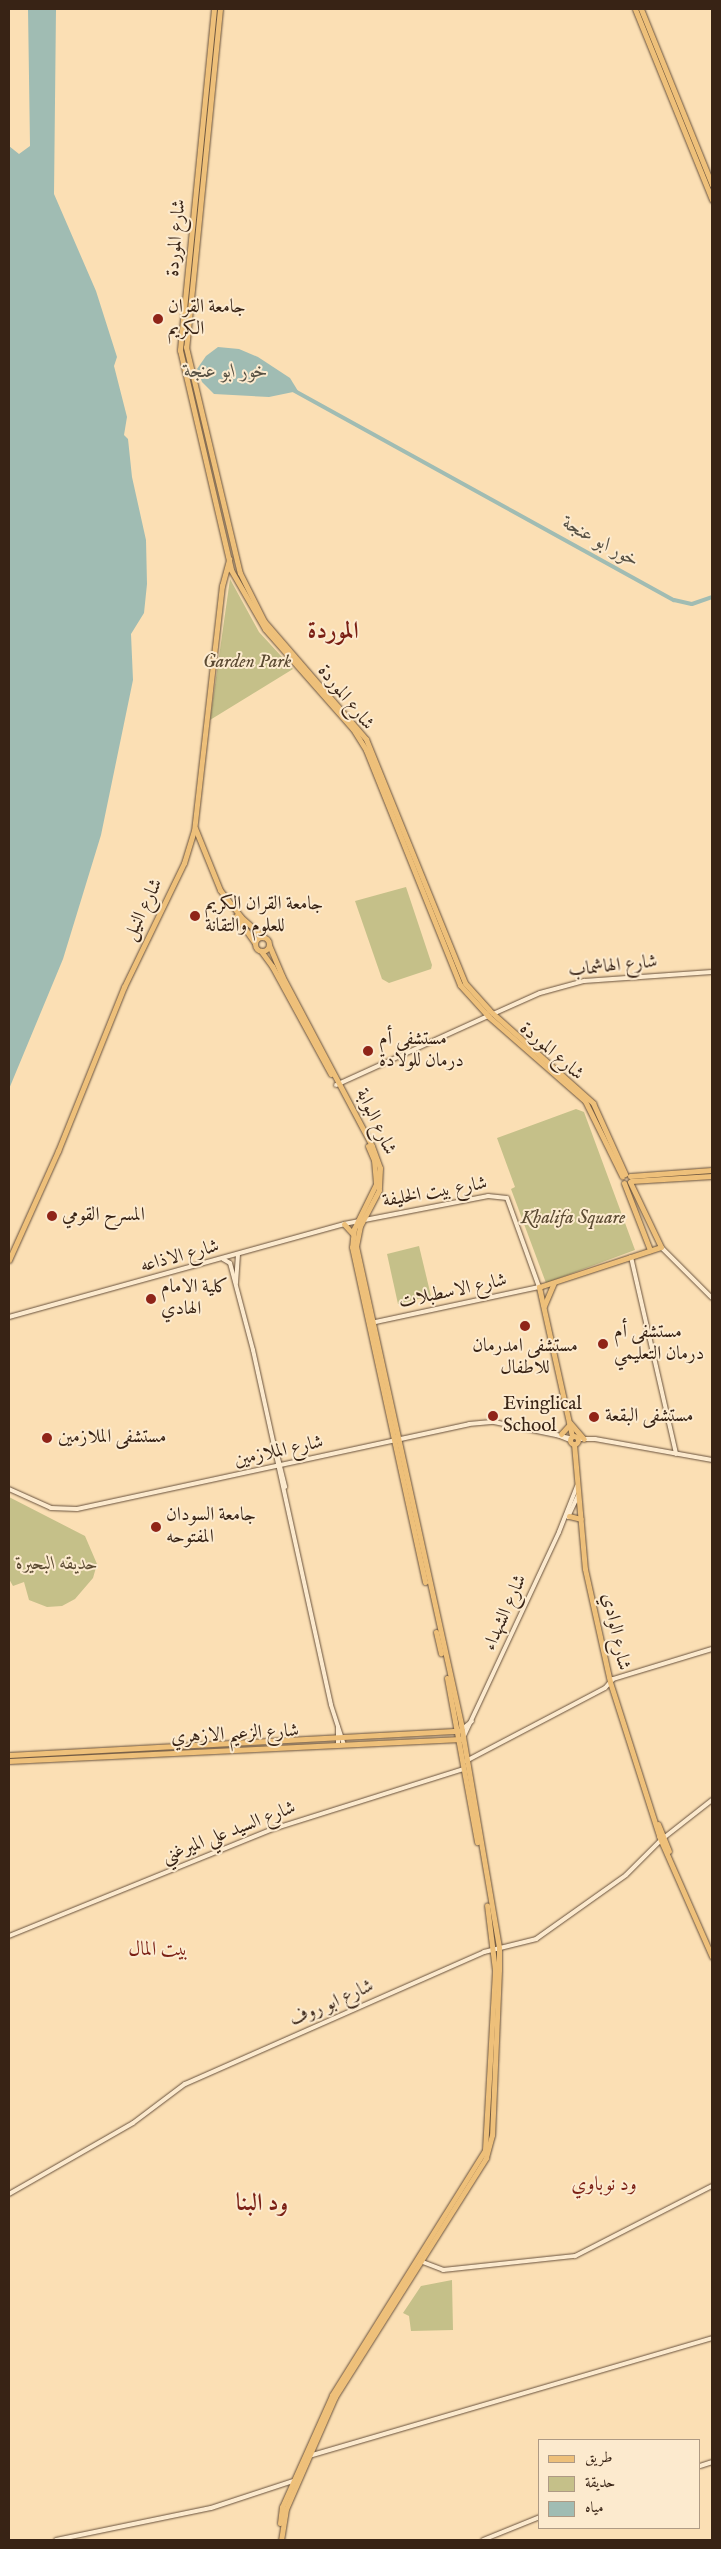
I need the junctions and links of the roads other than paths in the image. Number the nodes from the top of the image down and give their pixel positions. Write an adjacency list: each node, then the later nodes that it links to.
1 (214, 9): 8 (main road, شارع الموردة)
2 (220, 9): 8 (main road, شارع الموردة)
3 (636, 9): 5 (main road)
4 (641, 9): 5 (main road)
5 (686, 128): 6 (main road); 7 (main road)
6 (712, 185)
7 (712, 200)
8 (185, 364): 9 (main road, شارع الموردة); 10 (main road, شارع الموردة)
9 (234, 556): 10 (main road); 17 (main road, شارع الموردة)
10 (228, 560): 11 (main road, شارع النيل); 17 (main road, شارع الموردة)
11 (194, 829): 12 (main road); 13 (main road); 31 (main road, شارع النيل)
12 (263, 937): 13 (main road); 14 (main road, شارع البوابة)
13 (255, 942): 15 (main road, شارع البوابة)
14 (269, 945): 15 (main road); 18 (main road, شارع البوابة)
15 (261, 951): 18 (main road, شارع البوابة)
16 (712, 972): 17 (street, شارع الهاشماب)
17 (491, 1015): 18 (street, شارع الهاشماب); 22 (main road, شارع الموردة)
18 (338, 1084): 23 (main road, شارع البوابة)
19 (712, 1170): 21 (main road)
20 (712, 1176): 21 (main road)
21 (658, 1177): 22 (main road)
22 (627, 1179): 26 (main road); 27 (main road)
23 (360, 1221): 24 (street, شارع الاذاعه); 25 (main road, شارع البوابة); 34 (street, شارع بيت الخليفة); 38 (main road, شارع البوابة)
24 (344, 1224): 25 (main road); 28 (street, شارع الاذاعه)
25 (352, 1234): 38 (main road, شارع البوابة)
26 (661, 1247): 27 (main road); 35 (street)
27 (650, 1250): 29 (main road)
28 (238, 1255): 30 (street, شارع الاذاعه); 33 (street)
29 (631, 1257): 32 (main road); 43 (street)
30 (223, 1259): 33 (street); 37 (street, شارع الاذاعه)
31 (9, 1260)
32 (554, 1283): 34 (main road); 36 (main road)
33 (236, 1285): 46 (street)
34 (539, 1287): 36 (main road, شارع الوادي); 38 (street, شارع الاسطبلات)
35 (712, 1298)
36 (544, 1308): 39 (main road, شارع الوادي)
37 (9, 1317)
38 (370, 1323): 42 (main road, شارع البوابة)
39 (568, 1423): 40 (main road); 41 (main road); 41 (main road, شارع الوادي)
40 (559, 1435): 41 (street, شارع الملازمين); 42 (street, شارع الملازمين)
41 (575, 1439): 43 (street, شارع الملازمين); 48 (main road, شارع الوادي)
42 (396, 1440): 45 (street, شارع الملازمين); 57 (main road, شارع البوابة)
43 (676, 1454): 44 (street, شارع الملازمين)
44 (712, 1460)
45 (289, 1464): 46 (street, شارع الملازمين); 47 (street)
46 (280, 1466): 47 (street); 49 (street, شارع الملازمين); 50 (street)
47 (283, 1474): 50 (street)
48 (579, 1482): 51 (main road, شارع الوادي); 52 (street, شارع الشهداء)
49 (9, 1489)
50 (285, 1492): 58 (street)
51 (579, 1492): 52 (street, شارع الشهداء); 53 (main road, شارع الوادي)
52 (567, 1518): 53 (main road); 56 (street, شارع الشهداء)
53 (581, 1519): 55 (main road, شارع الوادي)
54 (712, 1649): 55 (street)
55 (610, 1682): 65 (street); 68 (main road, شارع الوادي)
56 (473, 1719): 57 (street, شارع الشهداء); 59 (street, شارع الشهداء)
57 (458, 1728): 58 (main road, شارع الزعيم الازهري); 59 (main road, شارع البوابة)
58 (340, 1737): 60 (street); 61 (main road, شارع الزعيم الازهري)
59 (460, 1741): 60 (main road, شارع الزعيم الازهري); 65 (main road); 66 (main road)
60 (341, 1744): 63 (main road, شارع الزعيم الازهري)
61 (88, 1750): 62 (main road, شارع الزعيم الازهري); 63 (main road)
62 (9, 1755)
63 (88, 1757): 64 (main road, شارع الزعيم الازهري)
64 (9, 1761)
65 (466, 1761): 69 (main road)
66 (463, 1769): 69 (main road); 70 (street, شارع السيد علي الميرغني)
67 (712, 1800): 68 (street, شارع ابو روف)
68 (663, 1839): 71 (street, شارع ابو روف); 72 (main road, شارع الوادي)
69 (491, 1915): 71 (main road)
70 (9, 1936)
71 (496, 1949): 74 (street, شارع ابو روف); 75 (main road)
72 (712, 1957)
73 (712, 2186): 75 (street)
74 (9, 2194)
75 (420, 2260): 77 (main road)
76 (712, 2338): 77 (street)
77 (308, 2456): 78 (main road)
78 (298, 2480): 80 (street); 81 (main road)
79 (538, 2518): 82 (street)
80 (56, 2540)
81 (279, 2540)
82 (483, 2540)

